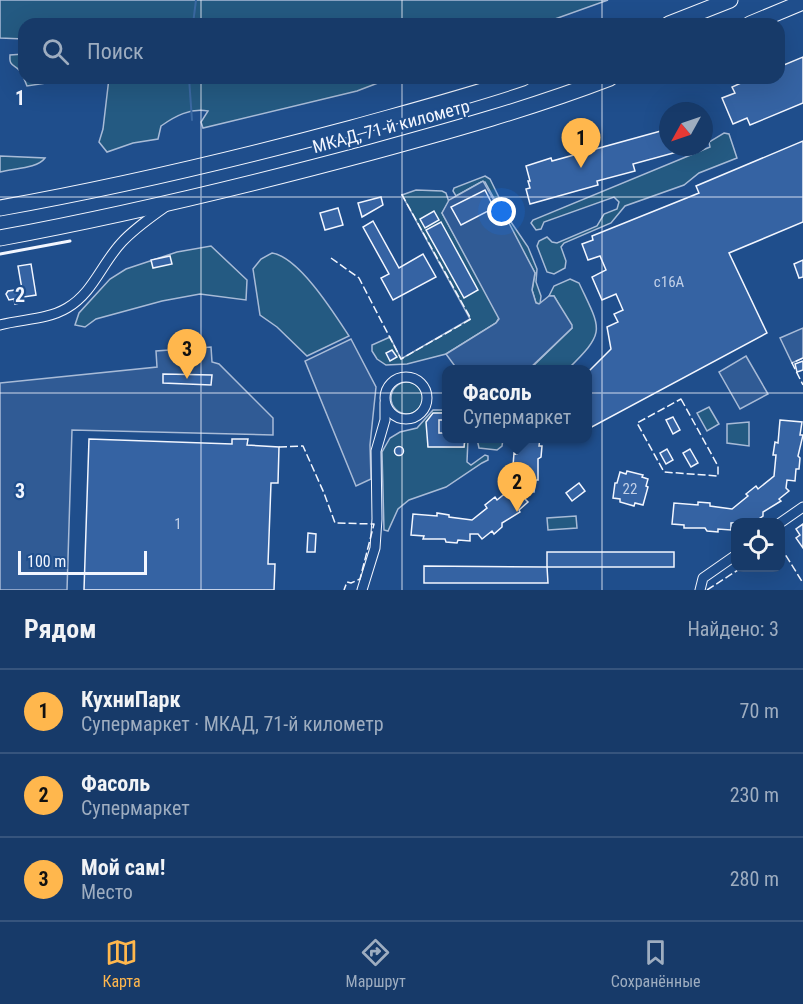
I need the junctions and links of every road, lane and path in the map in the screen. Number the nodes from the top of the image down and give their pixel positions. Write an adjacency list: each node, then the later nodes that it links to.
1 (730, 0): 3 (highway)
2 (803, 2): 4 (highway)
3 (684, 18)
4 (764, 18)
5 (504, 84): 8 (highway, МКАД, 71-й километр)
6 (593, 84): 7 (highway, МКАД, 71-й километр)
7 (176, 202): 9 (highway, МКАД, 71-й километр); 10 (street)
8 (0, 208)
9 (0, 238)
10 (0, 325)
11 (385, 403): 12 (street); 12 (street); 13 (street)
12 (402, 419): 13 (street)
13 (380, 438): 17 (street)
14 (803, 507): 15 (street)
15 (785, 520)
16 (731, 558): 18 (street)
17 (362, 590)
18 (700, 590)

